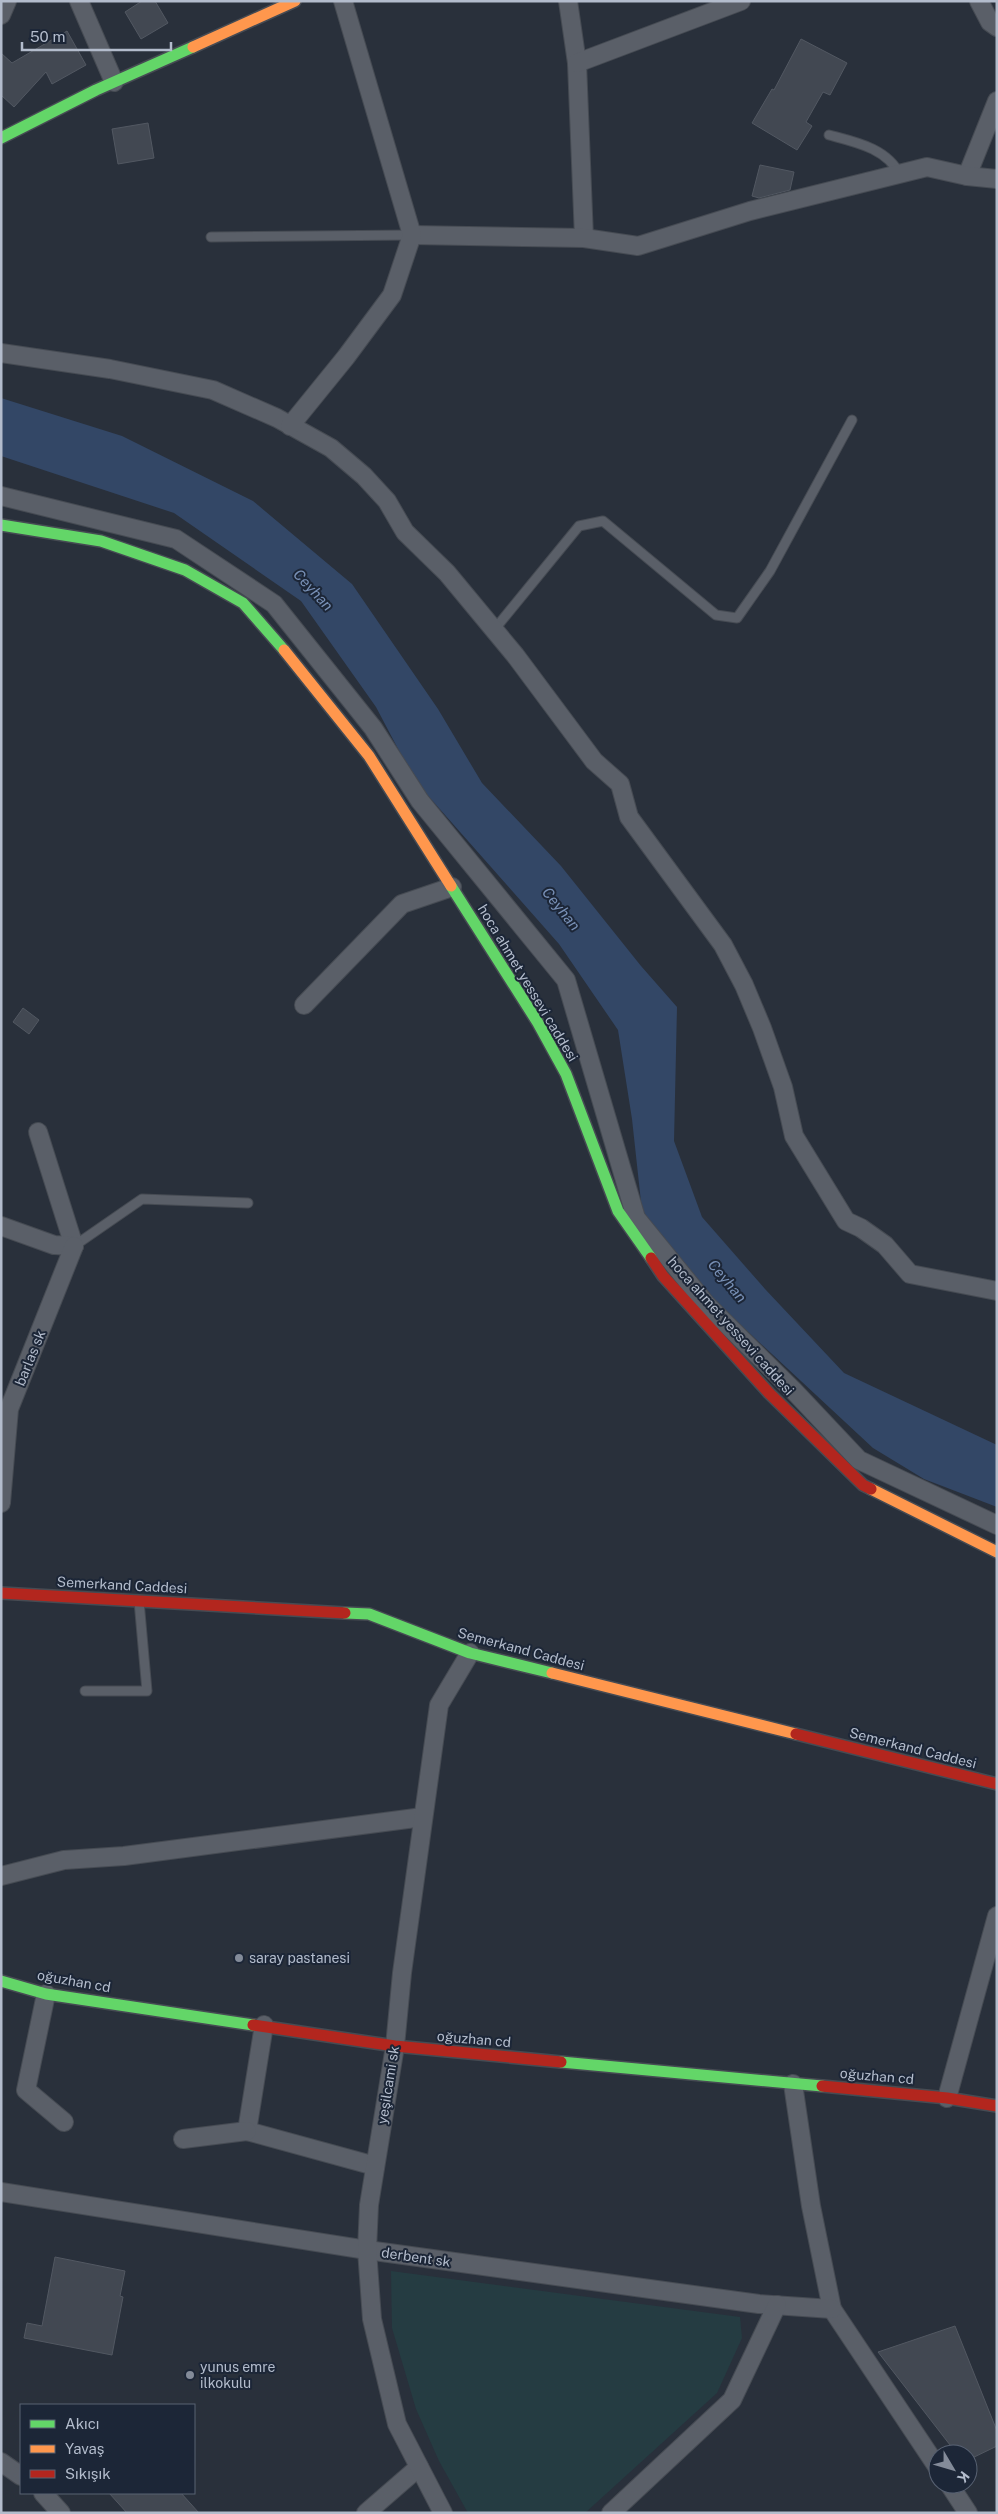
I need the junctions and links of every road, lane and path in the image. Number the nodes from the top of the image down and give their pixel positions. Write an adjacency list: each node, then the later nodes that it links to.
1 (7, 1): 8 (street)
2 (79, 1): 11 (street)
3 (295, 1): 11 (street)
4 (343, 1): 18 (street)
5 (568, 1): 10 (street)
6 (741, 1): 10 (street)
7 (978, 1): 9 (street)
8 (1, 15)
9 (997, 27)
10 (577, 63): 20 (street)
11 (114, 82): 14 (street)
12 (997, 101): 16 (street)
13 (829, 135): 15 (lane)
14 (1, 138)
15 (900, 174): 16 (street); 20 (street)
16 (967, 176): 17 (street)
17 (997, 180)
18 (412, 235): 19 (lane); 20 (street); 23 (street)
19 (211, 237)
20 (584, 238)
21 (1, 354): 23 (street)
22 (852, 420): 26 (lane)
23 (290, 426): 26 (street)
24 (1, 496): 36 (street)
25 (1, 525): 27 (street, hoca ahmet yessevi caddesi)
26 (494, 630): 33 (street)
27 (452, 887): 28 (street); 37 (street, hoca ahmet yessevi caddesi)
28 (304, 1006)
29 (38, 1132): 32 (street)
30 (248, 1203): 32 (lane)
31 (1, 1226): 32 (street)
32 (74, 1246): 34 (street, barlas sk)
33 (997, 1291)
34 (5, 1408): 35 (street, barlas sk)
35 (1, 1503)
36 (997, 1525)
37 (997, 1552)
38 (1, 1593): 39 (street, Semerkand Caddesi)
39 (139, 1601): 40 (street, Semerkand Caddesi); 41 (lane)
40 (470, 1653): 42 (street, Semerkand Caddesi); 43 (street, yeşilcami sk)
41 (85, 1691)
42 (997, 1784)
43 (423, 1817): 44 (street); 49 (street, yeşilcami sk)
44 (1, 1876)
45 (997, 1916): 51 (street)
46 (1, 1981): 47 (street, oğuzhan cd)
47 (46, 1994): 48 (street, oğuzhan cd); 53 (street)
48 (264, 2025): 49 (street, oğuzhan cd); 54 (street)
49 (395, 2046): 50 (street, oğuzhan cd); 56 (street, yeşilcami sk)
50 (793, 2084): 51 (street, oğuzhan cd); 60 (street)
51 (947, 2098): 52 (street, oğuzhan cd)
52 (997, 2106)
53 (64, 2122)
54 (247, 2131): 55 (street); 56 (street)
55 (184, 2138)
56 (375, 2166): 58 (street, yeşilcami sk)
57 (1, 2192): 58 (street, derbent sk)
58 (367, 2250): 59 (street, derbent sk); 63 (street, yeşilcami sk)
59 (777, 2305): 60 (street, derbent sk); 70 (street)
60 (832, 2310): 61 (street)
61 (928, 2453)
62 (1, 2462): 64 (street)
63 (419, 2467): 68 (street); 69 (street, yeşilcami sk)
64 (20, 2475)
65 (43, 2494): 67 (street)
66 (956, 2494): 71 (street)
67 (61, 2513)
68 (366, 2513)
69 (443, 2513)
70 (611, 2513)
71 (968, 2513)

